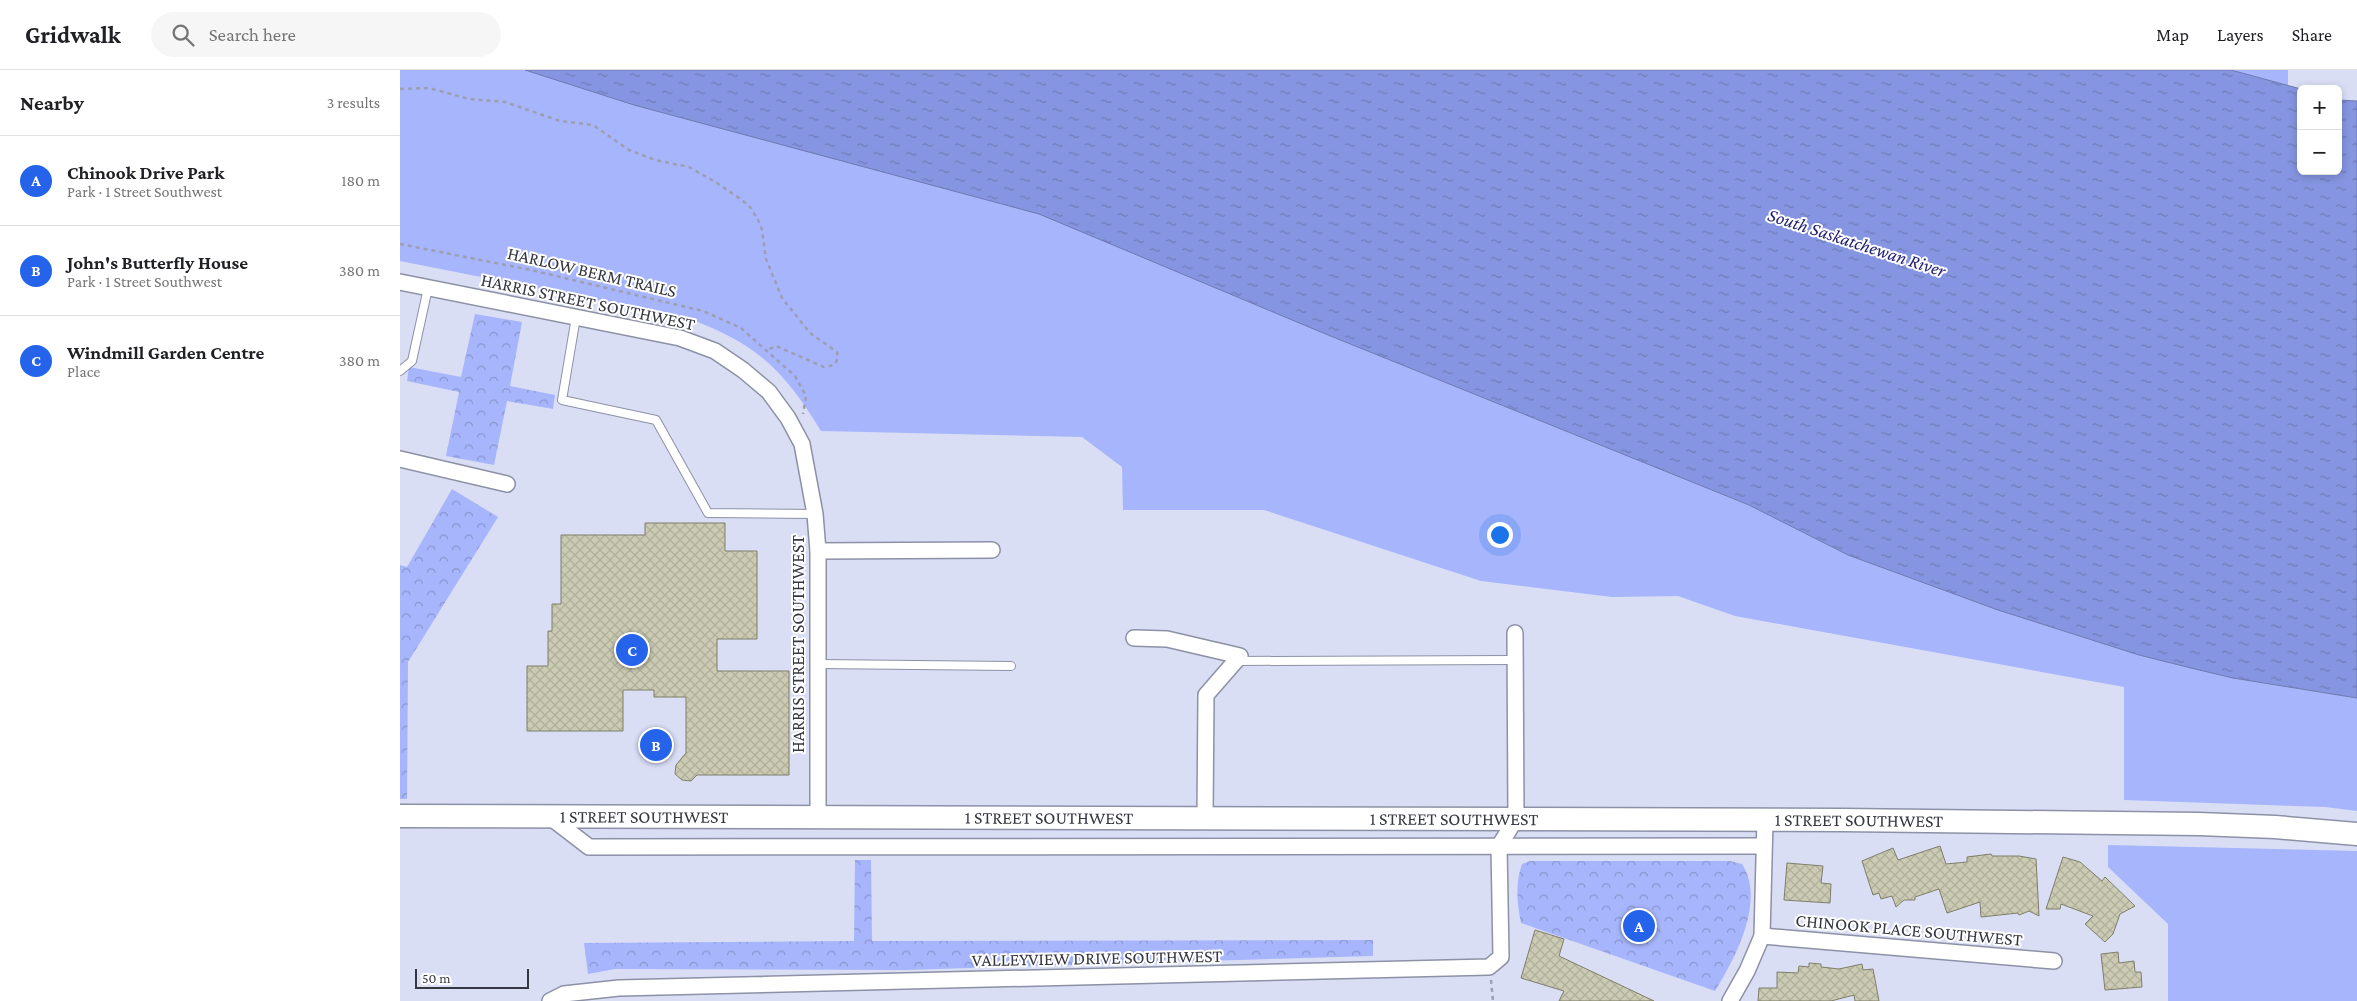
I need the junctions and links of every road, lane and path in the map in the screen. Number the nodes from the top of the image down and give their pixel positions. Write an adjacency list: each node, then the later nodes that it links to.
1 (400, 89): 6 (path)
2 (400, 244): 6 (path, HARLOW BERM TRAILS)
3 (400, 282): 4 (street, HARRIS STREET SOUTHWEST)
4 (428, 288): 5 (street, HARRIS STREET SOUTHWEST); 7 (lane)
5 (576, 317): 11 (street, HARRIS STREET SOUTHWEST); 11 (lane)
6 (767, 350): 8 (path, HARLOW BERM TRAILS)
7 (400, 371)
8 (802, 419)
9 (400, 459): 10 (street)
10 (507, 484)
11 (816, 514): 13 (street, HARRIS STREET SOUTHWEST)
12 (992, 550): 13 (street)
13 (818, 551): 18 (street, HARRIS STREET SOUTHWEST)
14 (1515, 633): 16 (street)
15 (1134, 638): 17 (street)
16 (1514, 660): 17 (lane); 24 (street)
17 (1236, 661): 23 (street)
18 (819, 664): 19 (lane); 22 (street, HARRIS STREET SOUTHWEST)
19 (1011, 666)
20 (400, 816): 21 (street, 1 STREET SOUTHWEST)
21 (550, 817): 22 (street, 1 STREET SOUTHWEST); 27 (street, 1 STREET SOUTHWEST)
22 (818, 818): 23 (street, 1 STREET SOUTHWEST)
23 (1206, 818): 24 (street, 1 STREET SOUTHWEST)
24 (1516, 819): 25 (street, 1 STREET SOUTHWEST); 27 (street)
25 (1765, 820): 26 (street, 1 STREET SOUTHWEST); 28 (street)
26 (2357, 834)
27 (1499, 846): 28 (street, 1 STREET SOUTHWEST); 31 (street)
28 (1764, 846): 29 (street)
29 (1762, 936): 30 (street, CHINOOK PLACE SOUTHWEST); 34 (street)
30 (2054, 961)
31 (1489, 967): 32 (street, VALLEYVIEW DRIVE SOUTHWEST); 33 (path)
32 (550, 1001)
33 (1493, 1001)
34 (1730, 1001)

